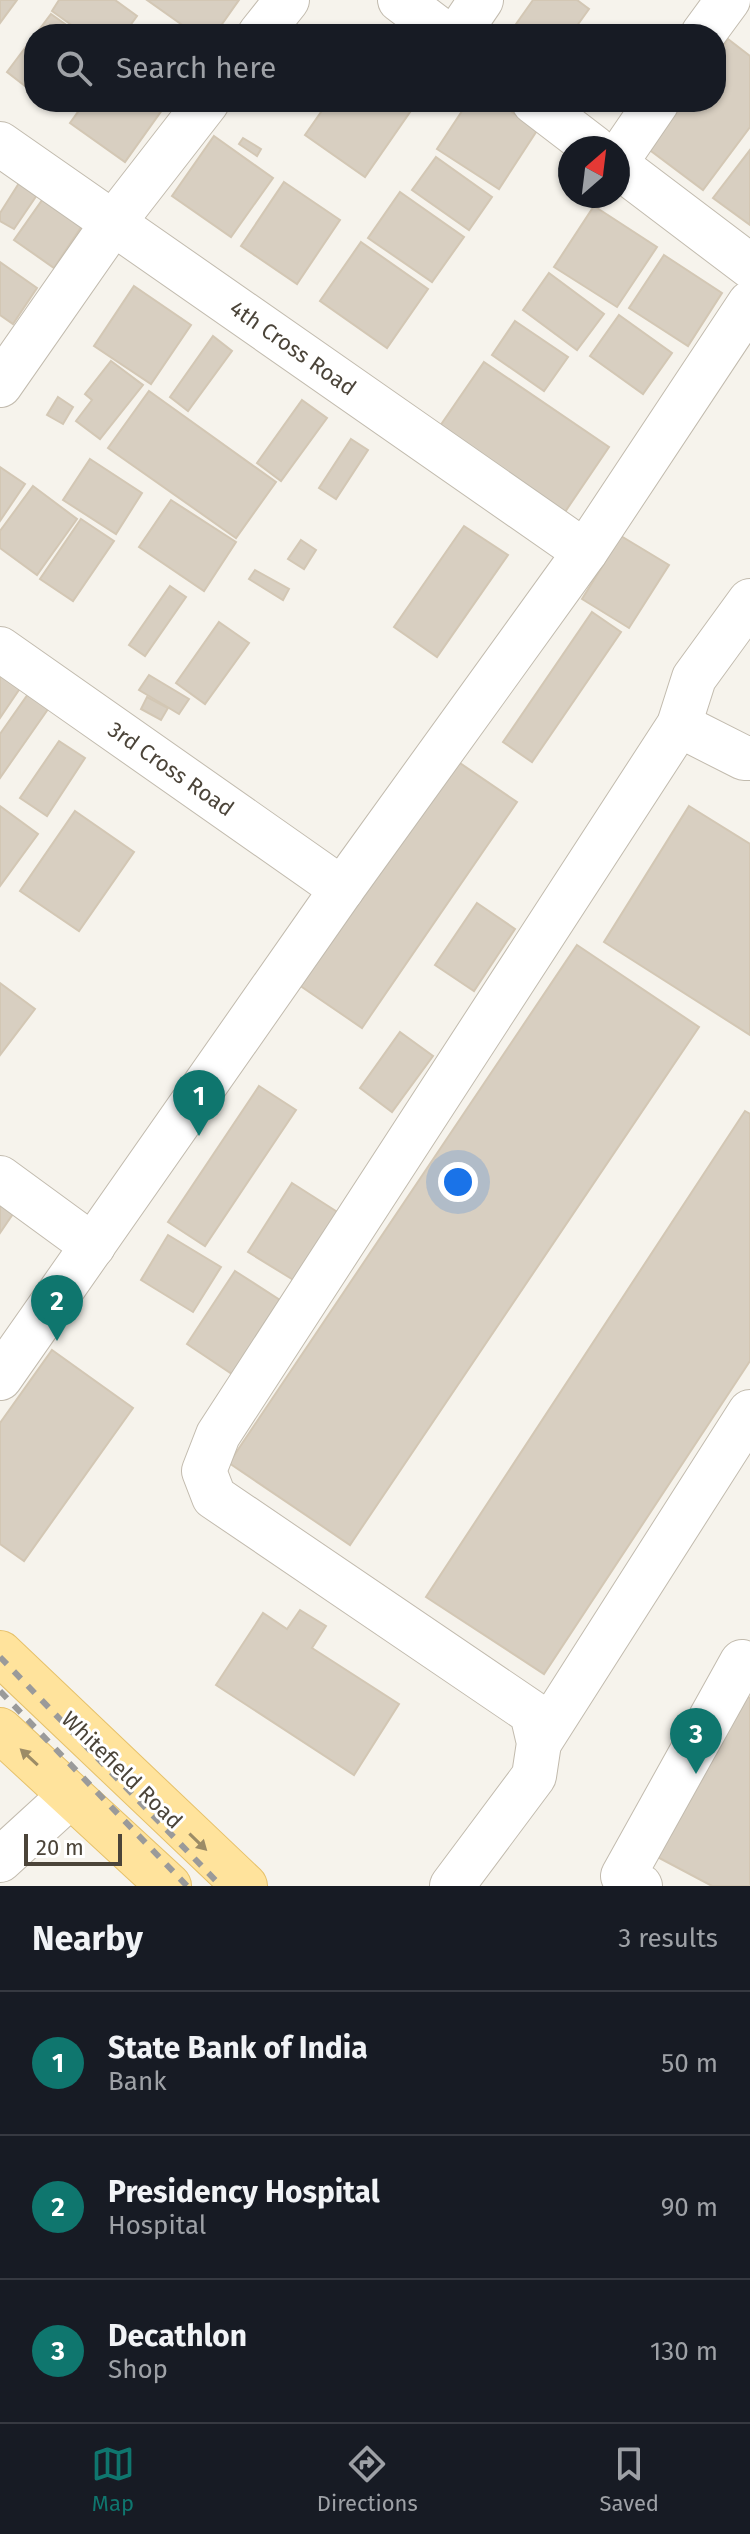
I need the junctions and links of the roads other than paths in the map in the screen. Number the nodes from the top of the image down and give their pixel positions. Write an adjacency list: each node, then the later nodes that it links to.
1 (287, 0): 5 (lane)
2 (400, 0): 6 (lane)
3 (481, 0): 7 (lane)
4 (728, 0): 8 (lane)
5 (268, 24)
6 (432, 24)
7 (465, 24)
8 (710, 24)
9 (199, 112): 16 (lane)
10 (547, 112): 12 (lane)
11 (650, 112): 13 (lane)
12 (578, 136)
13 (630, 141)
14 (0, 144): 16 (lane, 4th Cross Road)
15 (630, 175): 17 (lane)
16 (113, 223): 19 (lane); 20 (lane, 4th Cross Road)
17 (750, 266)
18 (750, 303): 20 (lane)
19 (0, 385)
20 (585, 552): 25 (lane)
21 (750, 601): 23 (lane)
22 (0, 649): 25 (lane, 3rd Cross Road)
23 (679, 725): 24 (lane); 33 (lane)
24 (750, 758)
25 (342, 889): 27 (lane)
26 (0, 1178): 27 (lane)
27 (93, 1246): 28 (lane)
28 (0, 1378)
29 (750, 1412): 33 (lane)
30 (0, 1653): 37 (main road, Whitefield Road, one-way to 37)
31 (750, 1666): 39 (lane)
32 (0, 1730): 34 (main road, one-way to 32)
33 (539, 1743): 38 (lane)
34 (70, 1796): 35 (lane); 36 (main road)
35 (0, 1860)
36 (169, 1886)
37 (245, 1886)
38 (452, 1886)
39 (640, 1886)

